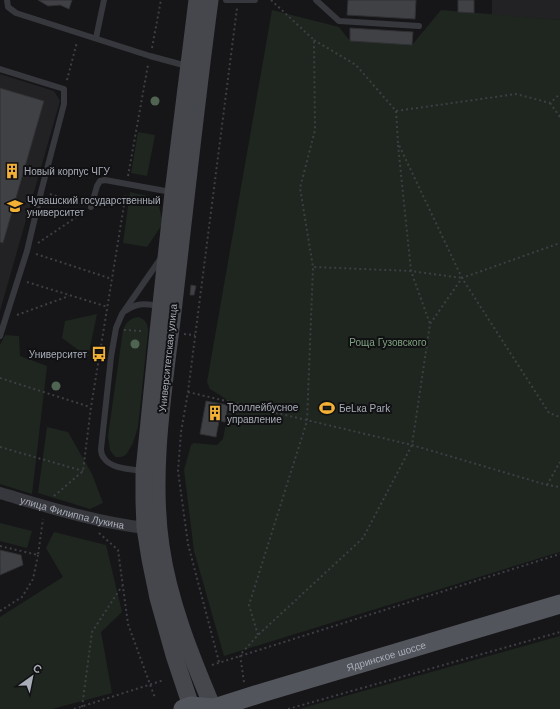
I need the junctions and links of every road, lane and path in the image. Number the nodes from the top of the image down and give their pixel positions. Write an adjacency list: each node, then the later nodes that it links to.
1 (7, 0): 12 (lane)
2 (104, 0): 13 (lane)
3 (161, 0): 15 (path)
4 (197, 0): 17 (main road, Университетская улица)
5 (210, 0): 17 (main road, Университетская улица)
6 (226, 0): 7 (lane)
7 (255, 0)
8 (271, 0): 14 (path)
9 (316, 0): 11 (lane)
10 (238, 4): 47 (path)
11 (419, 26)
12 (79, 33): 13 (lane); 19 (path)
13 (96, 38): 17 (lane)
14 (314, 40): 22 (path); 33 (path)
15 (151, 51)
16 (149, 61): 25 (path)
17 (195, 68): 28 (main road, Университетская улица)
18 (0, 69): 19 (lane)
19 (64, 89): 27 (lane)
20 (560, 94): 21 (path)
21 (550, 103): 22 (path); 23 (path)
22 (396, 111): 24 (path)
23 (560, 118)
24 (398, 143): 34 (path); 35 (path)
25 (128, 180)
26 (126, 188): 36 (path)
27 (41, 192): 29 (path); 32 (lane)
28 (180, 194): 29 (lane); 31 (main road, Университетская улица); 40 (main road, Университетская улица)
29 (91, 207): 32 (path)
30 (560, 243): 35 (path)
31 (168, 248): 40 (main road, Университетская улица); 41 (lane)
32 (27, 251): 36 (path); 37 (lane)
33 (313, 268): 34 (path); 53 (path)
34 (411, 271): 35 (path); 43 (path)
35 (462, 278): 43 (path); 52 (path)
36 (112, 279): 39 (path)
37 (18, 280): 38 (path); 42 (lane)
38 (70, 296): 39 (path); 42 (path)
39 (108, 307): 51 (path)
40 (167, 307): 41 (lane); 58 (main road, Университетская улица)
41 (122, 314): 58 (lane)
42 (6, 319): 48 (lane)
43 (430, 324): 54 (path)
44 (123, 330): 45 (path)
45 (148, 332)
46 (179, 334): 47 (path)
47 (195, 335): 50 (path)
48 (0, 336)
49 (0, 378): 51 (path)
50 (188, 392): 53 (path); 75 (path)
51 (91, 407): 57 (path)
52 (560, 418)
53 (307, 421): 54 (path); 73 (path)
54 (412, 445): 59 (path); 73 (path)
55 (0, 447): 57 (path)
56 (560, 462): 59 (path)
57 (84, 471): 62 (path)
58 (151, 472): 64 (main road, Университетская улица)
59 (547, 486): 60 (path)
60 (560, 487)
61 (0, 493): 64 (street, улица Филиппа Лукина)
62 (48, 500)
63 (44, 513): 68 (path)
64 (152, 528): 82 (main road, Университетская улица); 84 (main road, Университетская улица)
65 (0, 546): 68 (path)
66 (118, 550): 69 (path)
67 (560, 554): 74 (path)
68 (38, 555): 71 (path)
69 (123, 585): 79 (path); 81 (path)
70 (560, 604): 84 (main road, Ядринское шоссе)
71 (0, 611)
72 (560, 632): 85 (path)
73 (258, 634): 74 (path)
74 (240, 655): 75 (path); 78 (path)
75 (219, 662): 76 (path)
76 (209, 666)
77 (164, 680): 79 (path)
78 (244, 683)
79 (151, 685): 80 (path); 81 (path)
80 (155, 698)
81 (82, 707): 83 (path)
82 (189, 708): 84 (main road)
83 (74, 709)
84 (212, 709)
85 (288, 709)

